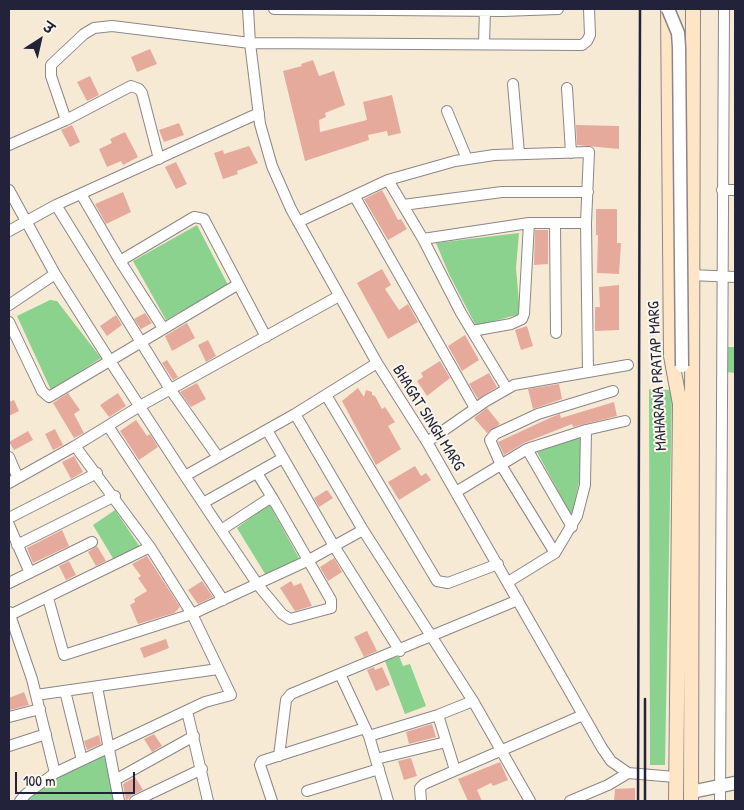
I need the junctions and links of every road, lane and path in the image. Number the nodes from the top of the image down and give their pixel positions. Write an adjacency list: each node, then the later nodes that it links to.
1 (248, 9): 11 (street, BHAGAT SINGH MARG)
2 (274, 9): 8 (street)
3 (558, 9): 8 (street)
4 (589, 9): 12 (street)
5 (668, 9): 10 (main road, MAHARANA PRATAP MARG); 58 (street, bridge)
6 (693, 9): 9 (main road, MAHARANA PRATAP MARG)
7 (724, 9): 25 (street)
8 (486, 10): 12 (street)
9 (692, 33): 10 (main road); 41 (main road, MAHARANA PRATAP MARG)
10 (669, 34): 58 (main road, MAHARANA PRATAP MARG)
11 (250, 43): 12 (street); 16 (street, BHAGAT SINGH MARG); 17 (street)
12 (484, 44)
13 (513, 84): 19 (street)
14 (567, 88): 20 (street)
15 (447, 111): 22 (street)
16 (259, 113): 21 (street); 33 (street, BHAGAT SINGH MARG)
17 (66, 120): 18 (street); 21 (street)
18 (9, 144)
19 (519, 153): 20 (street); 22 (street)
20 (571, 153): 27 (street)
21 (159, 158): 28 (street)
22 (467, 159): 23 (street)
23 (388, 180): 29 (street); 31 (street)
24 (9, 190): 32 (street)
25 (722, 190): 26 (street); 42 (street)
26 (735, 190)
27 (588, 192): 31 (street); 36 (street)
28 (81, 194): 30 (street); 39 (street)
29 (355, 197): 33 (street); 63 (street)
30 (56, 205): 32 (street); 52 (street)
31 (403, 205): 38 (street)
32 (25, 221): 37 (street); 40 (street)
33 (298, 222): 45 (street, BHAGAT SINGH MARG)
34 (529, 223): 35 (street); 38 (street); 49 (street)
35 (555, 223): 36 (street); 50 (street)
36 (586, 223): 56 (street)
37 (9, 231)
38 (423, 238): 49 (street)
39 (120, 262): 44 (street); 48 (street)
40 (55, 274): 46 (street); 53 (street)
41 (691, 274): 42 (street); 94 (main road, MAHARANA PRATAP MARG)
42 (721, 276): 43 (street); 139 (street)
43 (735, 277)
44 (237, 285): 48 (street); 51 (street)
45 (339, 296): 51 (street); 54 (street, BHAGAT SINGH MARG)
46 (9, 305)
47 (9, 322): 53 (street)
48 (164, 328): 52 (street)
49 (472, 331): 57 (street)
50 (556, 333)
51 (266, 337): 59 (street)
52 (140, 342): 53 (street); 59 (street)
53 (110, 361): 62 (street)
54 (377, 363): 61 (street); 69 (street, BHAGAT SINGH MARG)
55 (628, 365): 56 (street)
56 (588, 372): 57 (street)
57 (507, 389): 63 (street)
58 (679, 389): 94 (main road, MAHARANA PRATAP MARG)
59 (170, 390): 62 (street); 73 (street)
60 (613, 391): 75 (street)
61 (326, 395): 64 (street); 97 (street)
62 (140, 406): 66 (street); 78 (street)
63 (475, 408): 69 (street)
64 (295, 414): 67 (street); 89 (street)
65 (625, 421): 68 (street)
66 (108, 426): 70 (street); 103 (street)
67 (267, 430): 73 (street); 74 (street)
68 (586, 430): 71 (street); 87 (street)
69 (427, 442): 81 (street, BHAGAT SINGH MARG)
70 (75, 446): 77 (street); 79 (street)
71 (527, 449): 75 (street); 87 (street)
72 (9, 457): 79 (street)
73 (218, 457): 78 (street)
74 (283, 458): 76 (street); 92 (street)
75 (501, 465): 81 (street); 95 (street)
76 (256, 473): 83 (street); 84 (street)
77 (97, 474): 82 (street); 85 (street)
78 (185, 476): 84 (street)
79 (18, 478): 80 (street)
80 (9, 483)
81 (456, 492): 97 (street, BHAGAT SINGH MARG)
82 (114, 496): 91 (street); 93 (street)
83 (273, 499): 88 (street); 96 (street)
84 (203, 503): 88 (street)
85 (9, 518)
86 (9, 525): 91 (street)
87 (572, 527): 95 (street)
88 (221, 530): 101 (street)
89 (364, 530): 92 (street); 107 (street)
90 (92, 542): 98 (street)
91 (17, 545): 98 (street)
92 (334, 546): 96 (street); 108 (street)
93 (150, 547): 102 (street); 106 (street)
94 (685, 550): 109 (main road, MAHARANA PRATAP MARG)
95 (555, 553): 99 (street)
96 (307, 561): 101 (street); 101 (street)
97 (498, 564): 99 (street, BHAGAT SINGH MARG)
98 (30, 573): 100 (street)
99 (508, 582): 104 (street, BHAGAT SINGH MARG)
100 (9, 584)
101 (258, 585): 103 (street)
102 (48, 598): 105 (street); 106 (street)
103 (223, 600): 106 (street)
104 (518, 600): 107 (street); 119 (street, BHAGAT SINGH MARG)
105 (9, 614): 114 (street)
106 (192, 614): 110 (street)
107 (431, 637): 108 (street); 115 (street)
108 (400, 651): 111 (street)
109 (684, 666): 136 (main road, MAHARANA PRATAP MARG); 141 (main road, MAHARANA PRATAP MARG)
110 (218, 669): 112 (street); 117 (street)
111 (340, 674): 121 (street); 128 (street)
112 (97, 686): 113 (street); 126 (street)
113 (65, 691): 114 (street); 130 (street)
114 (36, 695): 116 (street)
115 (473, 701): 118 (street); 127 (street)
116 (40, 709): 120 (street); 122 (street)
117 (187, 711): 123 (street); 126 (street)
118 (438, 715): 121 (street); 124 (street)
119 (583, 715): 127 (street); 135 (street, BHAGAT SINGH MARG)
120 (9, 717)
121 (367, 732): 128 (street); 129 (street)
122 (46, 734): 125 (street); 134 (street)
123 (194, 736): 131 (street); 137 (street)
124 (446, 742): 129 (street); 133 (street)
125 (9, 746)
126 (109, 748): 130 (street); 137 (street)
127 (502, 750): 133 (street); 149 (street)
128 (279, 756): 142 (street)
129 (376, 759): 132 (street)
130 (82, 760): 134 (street)
131 (202, 769): 145 (street); 146 (street)
132 (379, 769): 140 (street); 147 (street)
133 (455, 770): 148 (street)
134 (55, 773): 143 (street)
135 (628, 773): 136 (street); 150 (street)
136 (675, 777): 151 (main road, MAHARANA PRATAP MARG)
137 (115, 780): 144 (street)
138 (735, 783): 139 (street)
139 (720, 787): 141 (street); 152 (street)
140 (307, 791)
141 (691, 796)
142 (268, 800)
143 (20, 801)
144 (120, 801)
145 (135, 801)
146 (208, 801)
147 (388, 801)
148 (421, 801)
149 (530, 801)
150 (570, 801)
151 (676, 801)
152 (720, 801)

